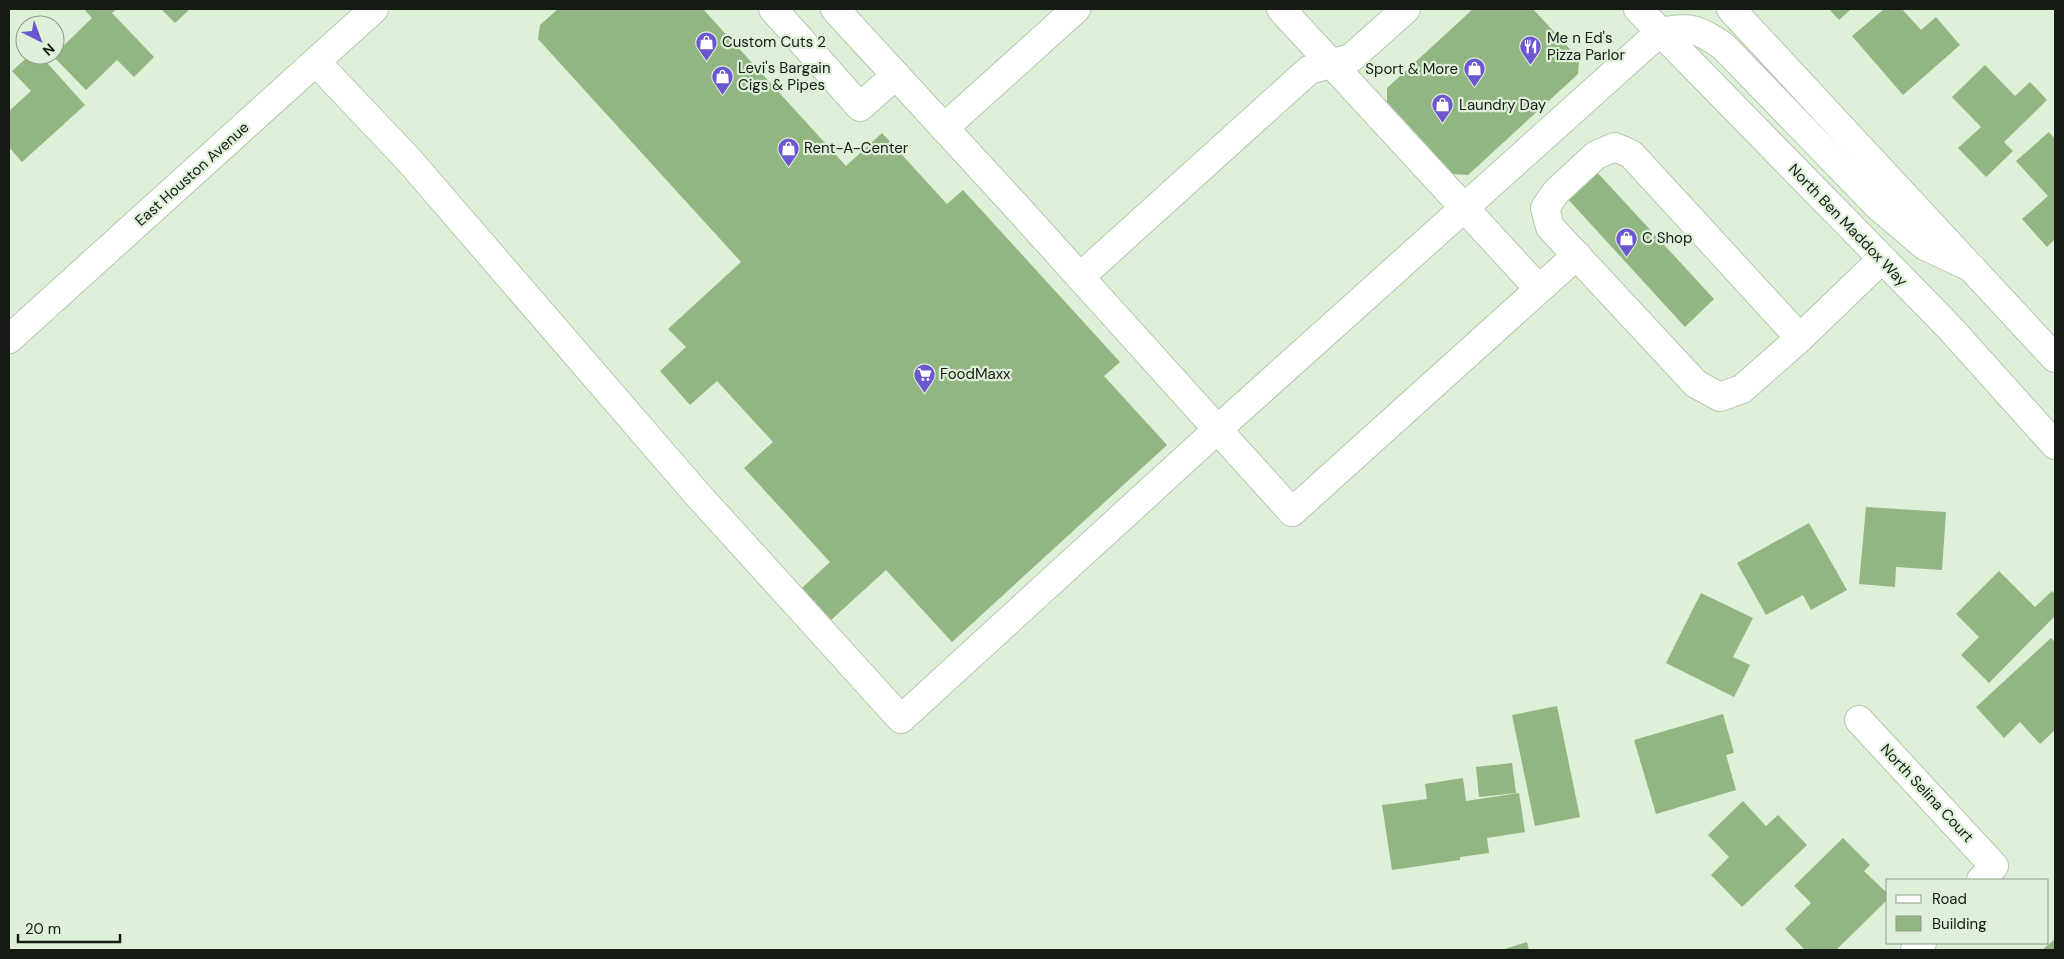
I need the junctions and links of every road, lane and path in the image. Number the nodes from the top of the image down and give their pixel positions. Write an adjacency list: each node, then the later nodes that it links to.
1 (374, 9): 10 (main road, East Houston Avenue)
2 (772, 9): 12 (main road)
3 (835, 9): 12 (main road)
4 (1076, 9): 13 (main road)
5 (1281, 9): 11 (main road)
6 (1406, 9): 11 (main road)
7 (1638, 9): 9 (main road, North Ben Maddox Way)
8 (1731, 9): 17 (main road)
9 (1660, 32): 14 (main road); 16 (main road, North Ben Maddox Way); 17 (main road)
10 (316, 62): 21 (main road, East Houston Avenue); 23 (main road)
11 (1331, 64): 14 (main road); 18 (main road)
12 (896, 75): 13 (main road)
13 (944, 128): 18 (main road)
14 (1464, 208): 19 (main road); 23 (main road)
15 (1576, 255): 19 (main road); 20 (main road); 20 (main road)
16 (1882, 260): 20 (main road); 24 (main road, North Ben Maddox Way)
17 (1974, 268): 22 (main road)
18 (1080, 277): 23 (main road)
19 (1539, 290): 23 (main road)
20 (1800, 338)
21 (9, 339)
22 (2055, 358)
23 (1218, 429)
24 (2055, 445)
25 (1859, 720): 26 (main road, North Selina Court)
26 (1987, 873)

